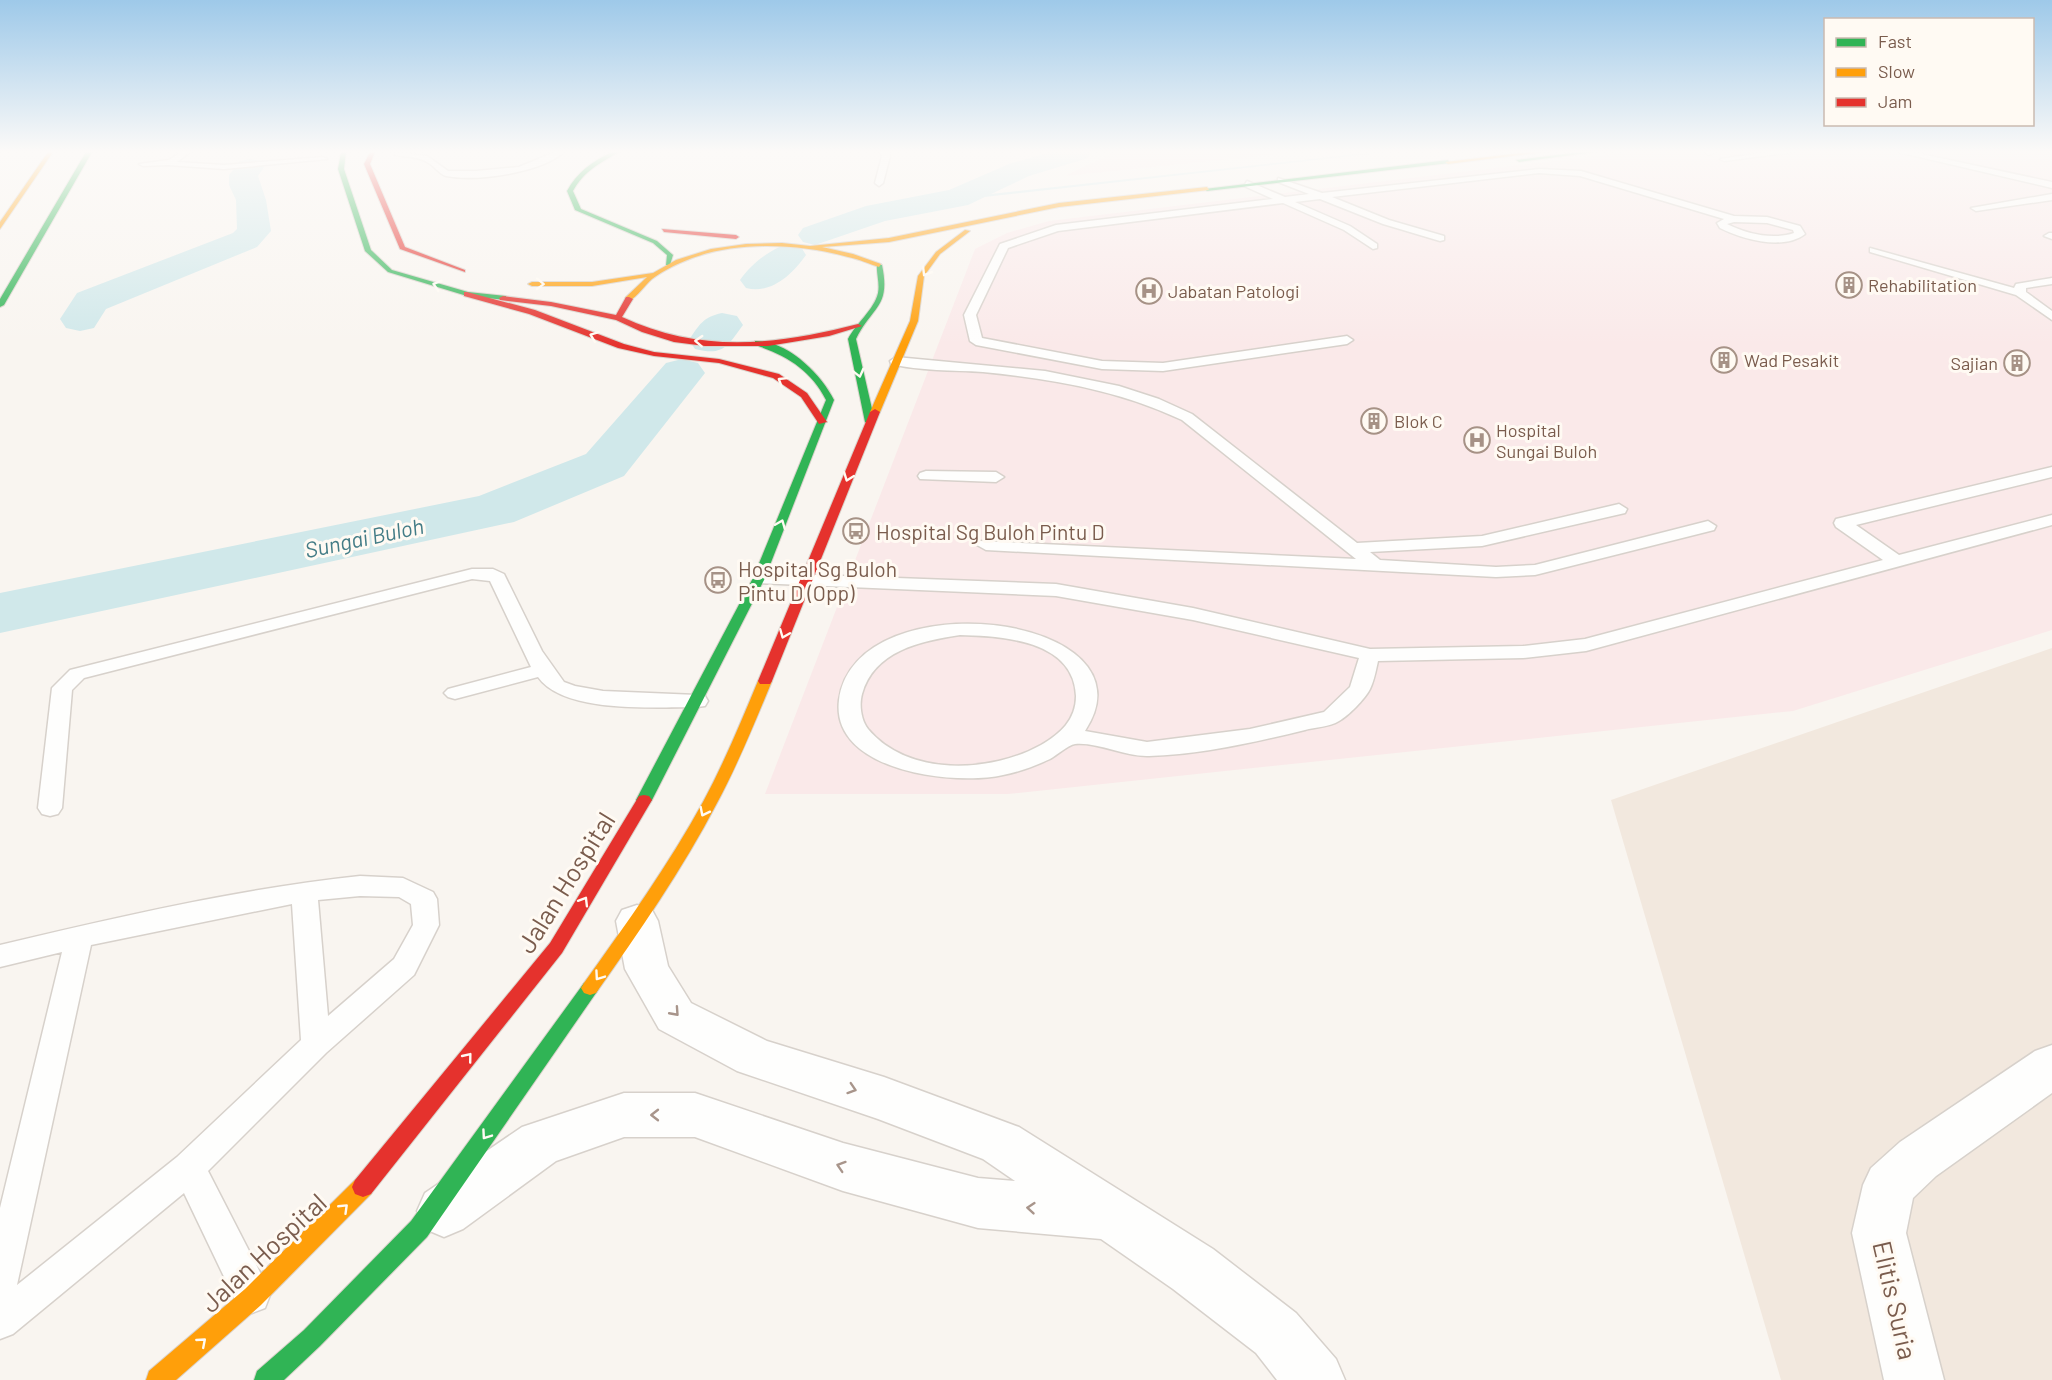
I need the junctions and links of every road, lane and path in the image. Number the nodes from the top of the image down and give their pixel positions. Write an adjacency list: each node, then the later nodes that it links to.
1 (52, 216): 27 (main road)
2 (357, 216): 26 (main road, one-way to 2)
3 (389, 216): 21 (main road)
4 (592, 216): 20 (main road)
5 (631, 216): 13 (main road)
6 (1010, 216): 12 (main road)
7 (1154, 216): 32 (lane)
8 (1320, 216): 16 (lane)
9 (1372, 216): 14 (lane)
10 (1724, 216): 11 (lane)
11 (1733, 219): 11 (lane)
12 (961, 228): 13 (main road); 15 (main road); 19 (main road); 28 (main road, one-way to 28)
13 (664, 230): 17 (main road)
14 (1440, 238)
15 (813, 246): 17 (main road); 19 (main road)
16 (1373, 246)
17 (731, 248): 20 (main road)
18 (1874, 250): 25 (lane)
19 (888, 263): 28 (main road); 31 (main road)
20 (668, 265): 22 (main road)
21 (472, 273)
22 (651, 274): 23 (main road, one-way to 22); 30 (main road)
23 (515, 281)
24 (2052, 281): 25 (lane)
25 (2020, 292): 29 (lane)
26 (467, 294): 30 (main road); 35 (main road, one-way to 26)
27 (0, 305)
28 (916, 305): 34 (main road)
29 (2052, 316)
30 (618, 318): 33 (main road, one-way to 30)
31 (858, 326): 33 (main road); 36 (main road, one-way to 36)
32 (1347, 340)
33 (758, 343): 35 (main road, Jalan Hospital)
34 (896, 361): 36 (main road); 44 (lane)
35 (822, 422): 47 (main road, Jalan Hospital, one-way to 35)
36 (870, 422): 48 (main road, one-way to 48)
37 (2052, 472): 45 (lane)
38 (926, 476): 39 (lane)
39 (996, 477)
40 (1619, 509): 44 (lane)
41 (2052, 520): 45 (lane)
42 (1708, 526): 46 (lane)
43 (986, 545): 46 (lane)
44 (1353, 548): 46 (lane)
45 (1897, 562): 49 (lane)
46 (1376, 566)
47 (759, 578): 48 (lane); 52 (main road, Jalan Hospital)
48 (807, 580): 49 (lane); 56 (main road, one-way to 56)
49 (1370, 655): 53 (lane)
50 (542, 670): 51 (lane); 52 (lane); 54 (lane)
51 (455, 693)
52 (697, 701): 65 (main road, Jalan Hospital, one-way to 52)
53 (1070, 736): 53 (lane)
54 (50, 808)
55 (304, 892): 57 (lane); 59 (lane); 59 (lane)
56 (638, 921): 62 (street, one-way to 62); 63 (main road, one-way to 63)
57 (79, 937): 58 (lane); 64 (lane)
58 (0, 956)
59 (316, 1044): 61 (lane)
60 (2052, 1066): 70 (street, Elitis Suria)
61 (189, 1168): 65 (lane); 66 (lane)
62 (1110, 1215): 63 (street, one-way to 63); 69 (street)
63 (419, 1228): 68 (main road)
64 (0, 1282)
65 (253, 1297): 67 (main road, Jalan Hospital, one-way to 65)
66 (0, 1322)
67 (158, 1380)
68 (266, 1380)
69 (1315, 1380)
70 (1914, 1380)

